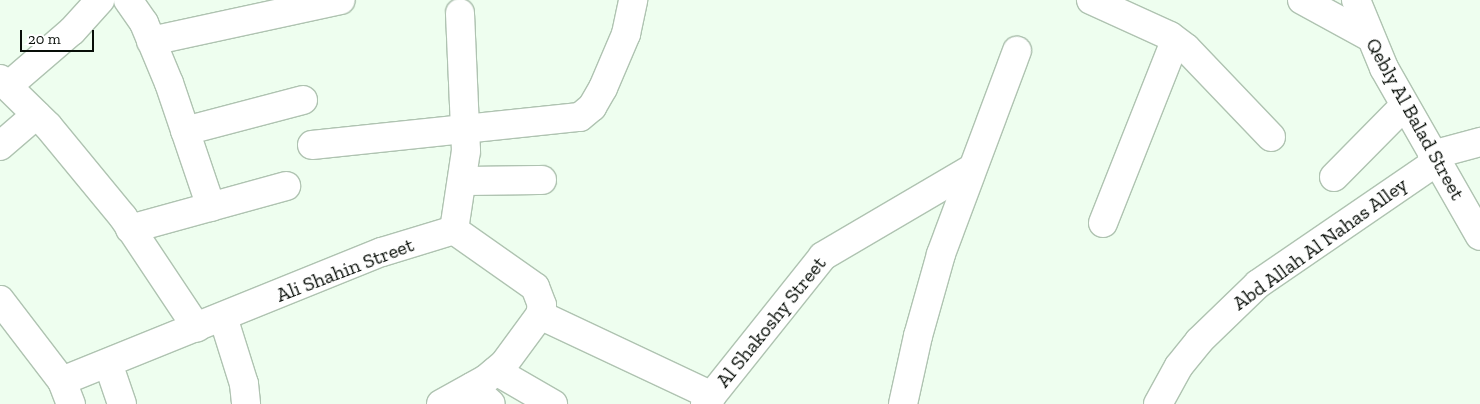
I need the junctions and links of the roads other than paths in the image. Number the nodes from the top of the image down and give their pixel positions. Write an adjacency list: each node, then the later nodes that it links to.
1 (100, 0): 13 (street)
2 (128, 0): 10 (street)
3 (341, 0): 10 (street)
4 (633, 0): 17 (street)
5 (1091, 0): 11 (street)
6 (1302, 0): 9 (street)
7 (1356, 0): 9 (street, Qebly Al Balad Street)
8 (460, 13): 17 (street)
9 (1368, 36): 15 (street, Qebly Al Balad Street)
10 (151, 40): 18 (street)
11 (1176, 41): 19 (street); 30 (street)
12 (1017, 51): 24 (street)
13 (4, 83): 16 (street)
14 (303, 100): 18 (street)
15 (1404, 106): 23 (street, Qebly Al Balad Street); 25 (street)
16 (36, 115): 22 (street); 31 (street)
17 (466, 128): 21 (street); 27 (street)
18 (185, 131): 29 (street)
19 (1271, 137)
20 (1480, 142): 23 (street, Abd Allah Al Nahas Alley)
21 (312, 145)
22 (0, 146)
23 (1434, 158): 33 (street, Qebly Al Balad Street); 48 (street, Abd Allah Al Nahas Alley)
24 (971, 169): 42 (street, Al Shakoshy Street); 47 (street)
25 (1334, 176)
26 (542, 180): 27 (street)
27 (463, 181): 32 (street)
28 (286, 186): 29 (street)
29 (210, 207): 31 (street)
30 (1103, 223)
31 (130, 228): 37 (street)
32 (454, 230): 35 (street, Ali Shahin Street); 36 (street)
33 (1480, 236)
34 (0, 300): 40 (street)
35 (223, 317): 37 (street, Ali Shahin Street); 44 (street)
36 (537, 319): 39 (street); 42 (street)
37 (197, 328): 38 (street, Ali Shahin Street)
38 (108, 363): 40 (street, Ali Shahin Street); 43 (street)
39 (496, 371): 41 (street); 46 (street)
40 (66, 393)
41 (481, 395): 45 (street)
42 (708, 400)
43 (122, 404)
44 (246, 404)
45 (441, 404)
46 (553, 404)
47 (903, 404)
48 (1158, 404)

